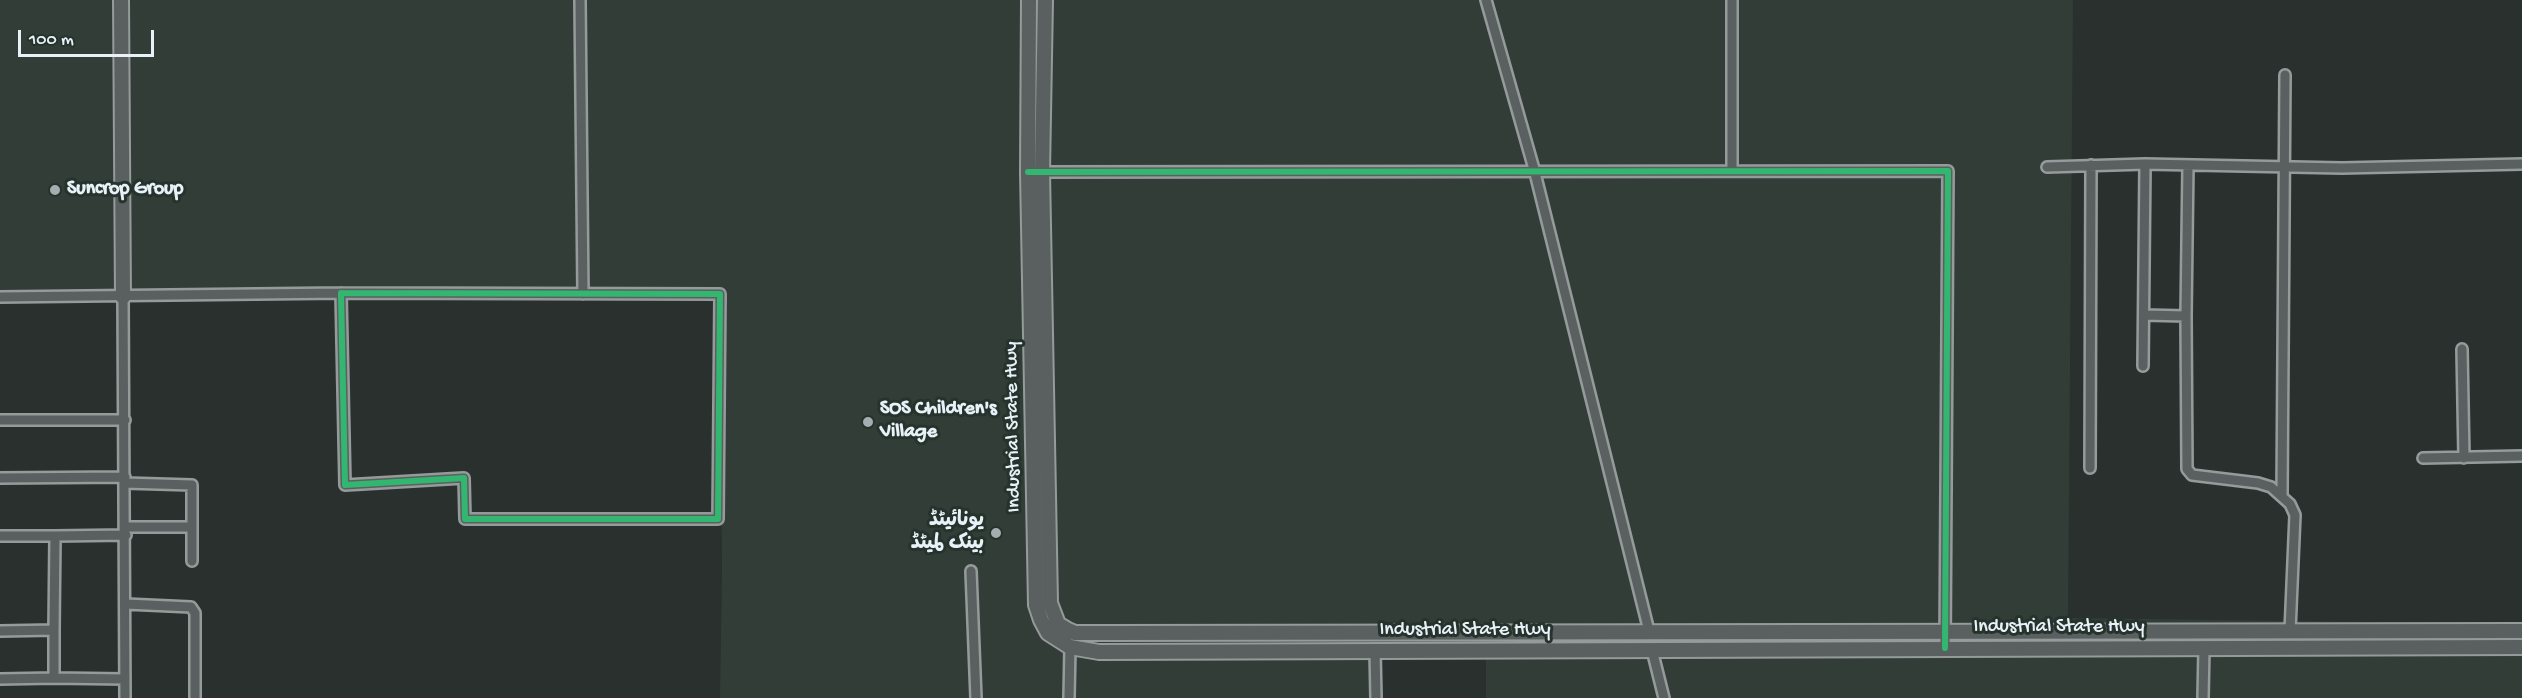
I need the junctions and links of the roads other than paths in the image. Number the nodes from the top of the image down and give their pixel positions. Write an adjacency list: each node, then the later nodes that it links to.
1 (121, 0): 20 (main road)
2 (580, 0): 18 (street)
3 (1029, 0): 15 (main road, Industrial State Hwy)
4 (1045, 0): 15 (main road, Industrial State Hwy)
5 (1486, 0): 16 (street)
6 (1732, 0): 14 (street)
7 (2285, 75): 12 (street)
8 (2145, 164): 10 (street); 11 (street); 21 (street)
9 (2522, 164): 12 (street)
10 (2091, 165): 13 (street); 30 (street)
11 (2188, 165): 12 (street); 22 (street)
12 (2284, 166): 33 (street)
13 (2047, 167)
14 (1732, 170): 16 (street); 47 (street)
15 (1035, 172): 16 (street); 45 (main road, Industrial State Hwy); 49 (main road, Industrial State Hwy)
16 (1534, 172): 43 (street)
17 (341, 293): 18 (street); 18 (street); 20 (street)
18 (583, 294)
19 (0, 297): 20 (street)
20 (123, 297): 26 (street)
21 (2144, 315): 22 (street); 24 (street)
22 (2186, 316): 33 (street)
23 (2462, 349): 29 (street)
24 (2143, 366)
25 (0, 420): 26 (street)
26 (125, 420): 32 (street)
27 (2522, 456): 29 (street)
28 (2423, 458): 29 (street)
29 (2464, 458)
30 (2090, 468)
31 (0, 478): 32 (street)
32 (125, 480): 34 (street); 35 (street)
33 (2282, 495): 48 (street)
34 (192, 527): 35 (street); 38 (street)
35 (125, 531): 37 (street); 40 (street)
36 (0, 536): 37 (street)
37 (55, 536): 41 (street)
38 (192, 561)
39 (971, 571): 62 (street)
40 (126, 604): 59 (street); 61 (street)
41 (54, 630): 42 (street); 57 (street)
42 (0, 631)
43 (1649, 631): 45 (main road, Industrial State Hwy); 46 (main road, Industrial State Hwy)
44 (2522, 631): 48 (main road, Industrial State Hwy)
45 (1568, 632): 54 (main road)
46 (1736, 632): 47 (main road, Industrial State Hwy); 53 (main road)
47 (1945, 632): 48 (main road, Industrial State Hwy); 51 (street)
48 (2290, 632)
49 (1071, 647): 56 (main road, Industrial State Hwy); 63 (street)
50 (2522, 647): 52 (main road, Industrial State Hwy)
51 (1945, 648): 52 (main road, Industrial State Hwy); 53 (main road, Industrial State Hwy)
52 (2204, 648): 66 (street)
53 (1737, 649): 55 (main road, Industrial State Hwy)
54 (1569, 650): 55 (main road, Industrial State Hwy); 56 (main road, Industrial State Hwy)
55 (1652, 650): 65 (street)
56 (1375, 651): 64 (street)
57 (54, 678): 58 (street); 59 (street)
58 (0, 679)
59 (125, 679): 60 (street)
60 (125, 698)
61 (195, 698)
62 (976, 698)
63 (1069, 698)
64 (1376, 698)
65 (1664, 698)
66 (2203, 698)

